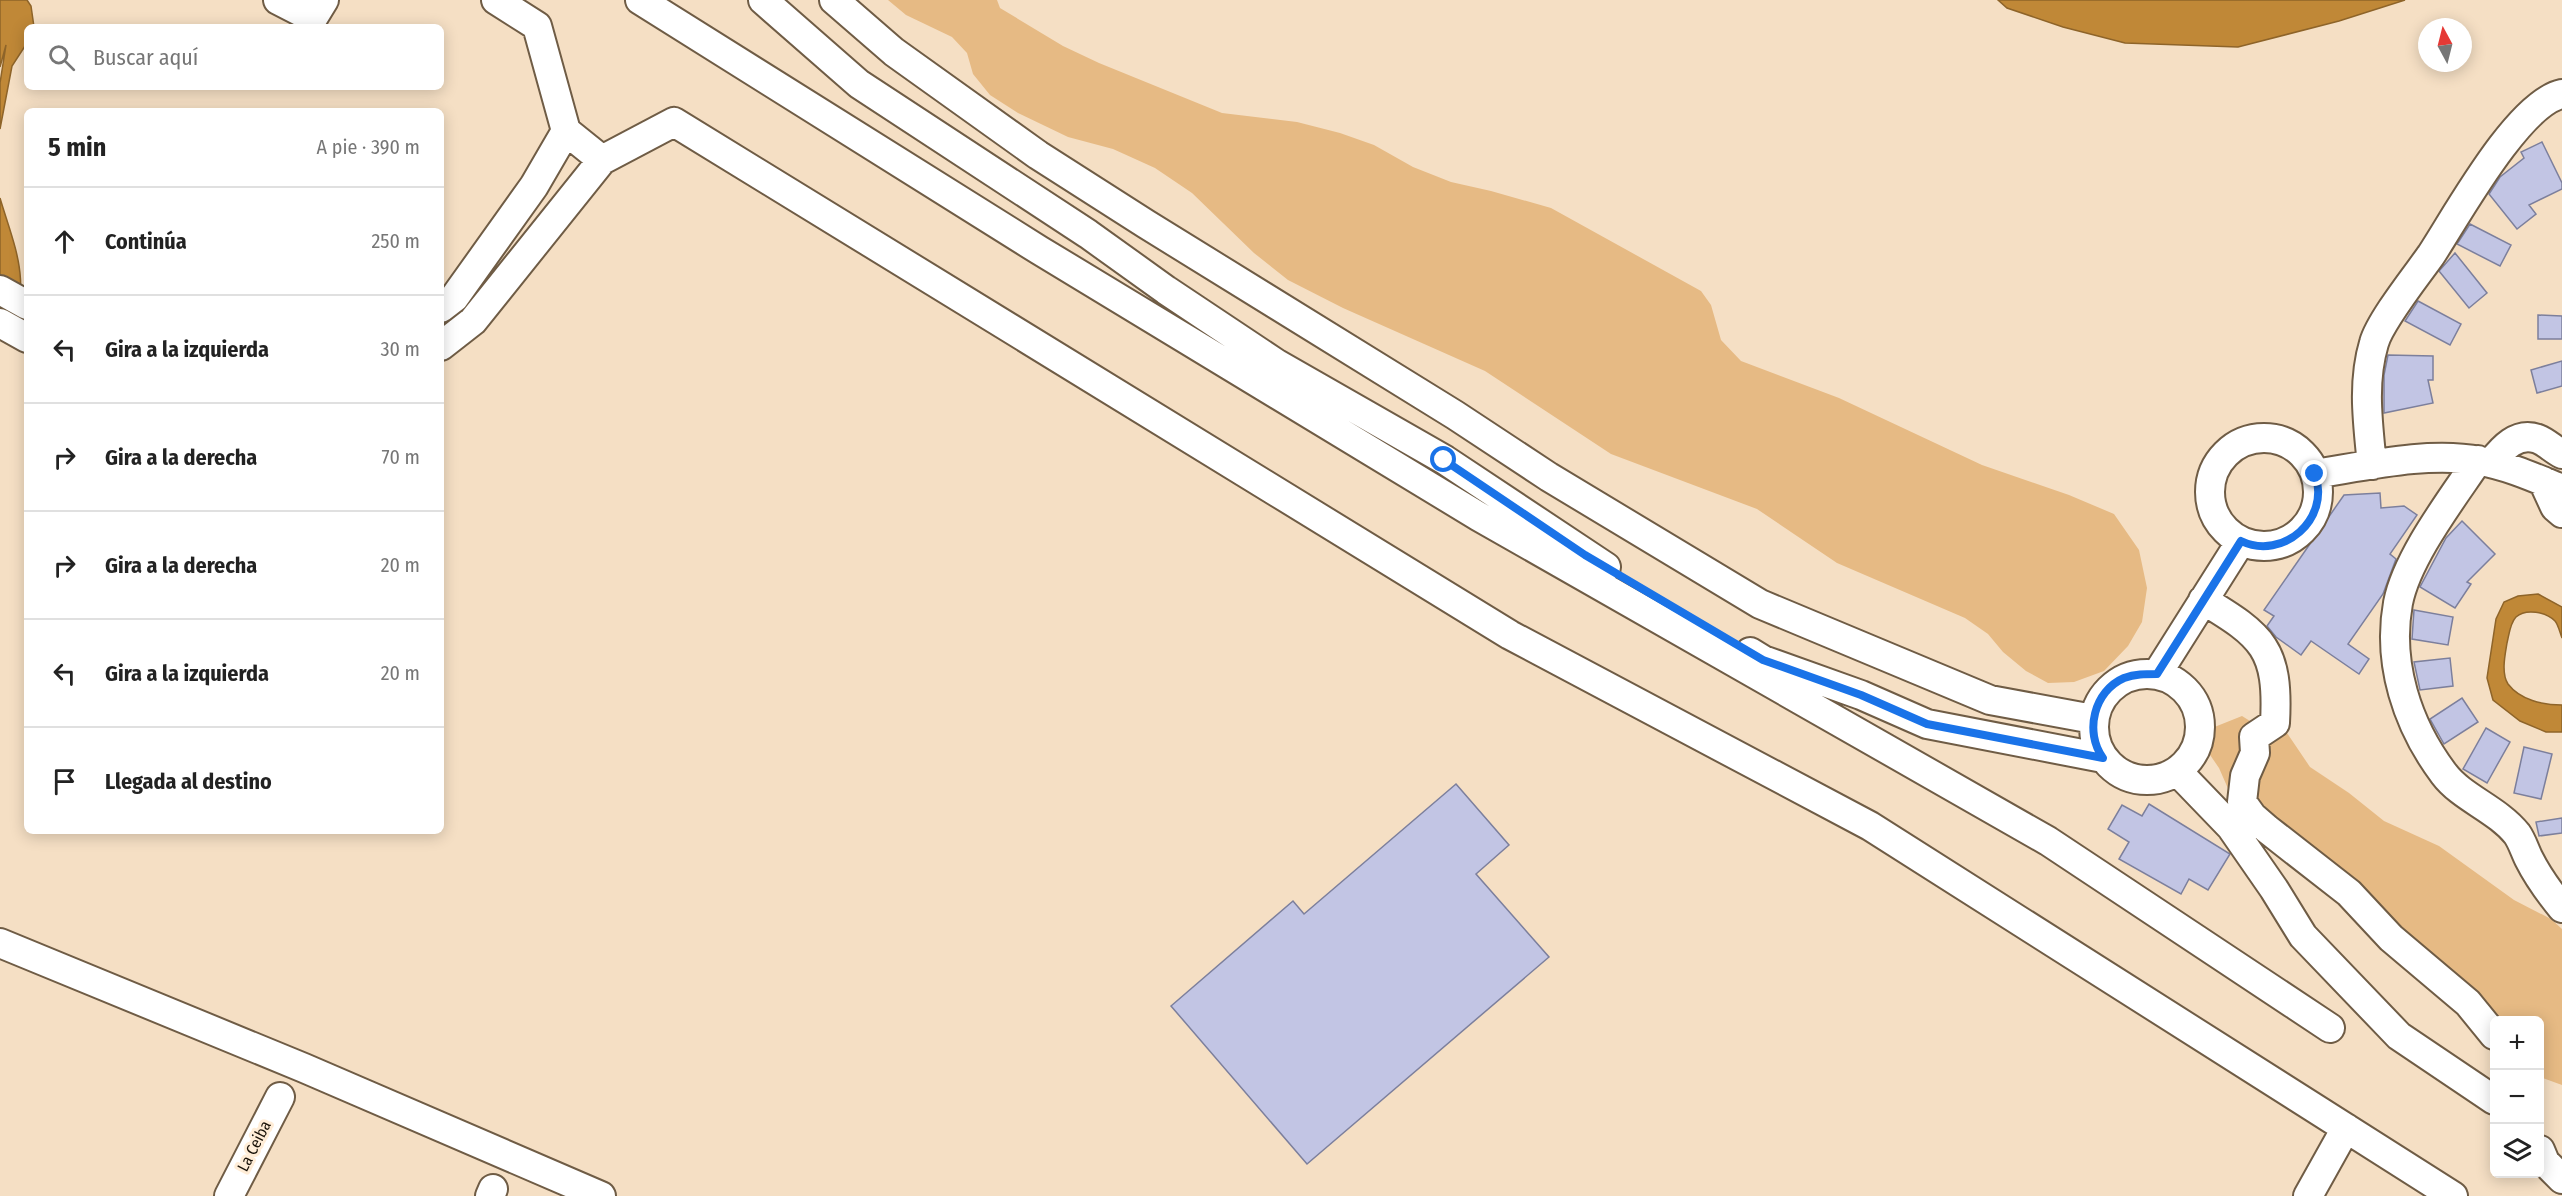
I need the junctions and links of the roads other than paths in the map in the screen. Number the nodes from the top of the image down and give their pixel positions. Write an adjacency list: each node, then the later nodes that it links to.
1 (278, 0): 2 (street)
2 (324, 0)
3 (496, 0): 8 (street)
4 (640, 0): 28 (street)
5 (763, 0): 24 (street)
6 (834, 0): 23 (street)
7 (2562, 94): 16 (street)
8 (566, 131): 9 (street); 12 (street)
9 (602, 160): 13 (street); 32 (street)
10 (0, 290): 11 (street)
11 (24, 303)
12 (444, 306)
13 (444, 344)
14 (2562, 454): 15 (street)
15 (2484, 462): 16 (street); 18 (street); 26 (street)
16 (2372, 465): 17 (street)
17 (2315, 474): 20 (street); 20 (street)
18 (2553, 485): 19 (street)
19 (2562, 513)
20 (2241, 541): 21 (street)
21 (2203, 600): 22 (street); 29 (street)
22 (2157, 674): 23 (street); 25 (street)
23 (2094, 719): 24 (street)
24 (2103, 758): 25 (street)
25 (2177, 771): 31 (street)
26 (2562, 908)
27 (0, 943): 36 (street)
28 (2330, 1028)
29 (2490, 1030)
30 (280, 1097): 35 (street, La Ceiba)
31 (2490, 1097)
32 (2346, 1128): 37 (street); 38 (street)
33 (2544, 1160): 34 (street)
34 (2562, 1179)
35 (229, 1196)
36 (601, 1196)
37 (2308, 1196)
38 (2453, 1196)

